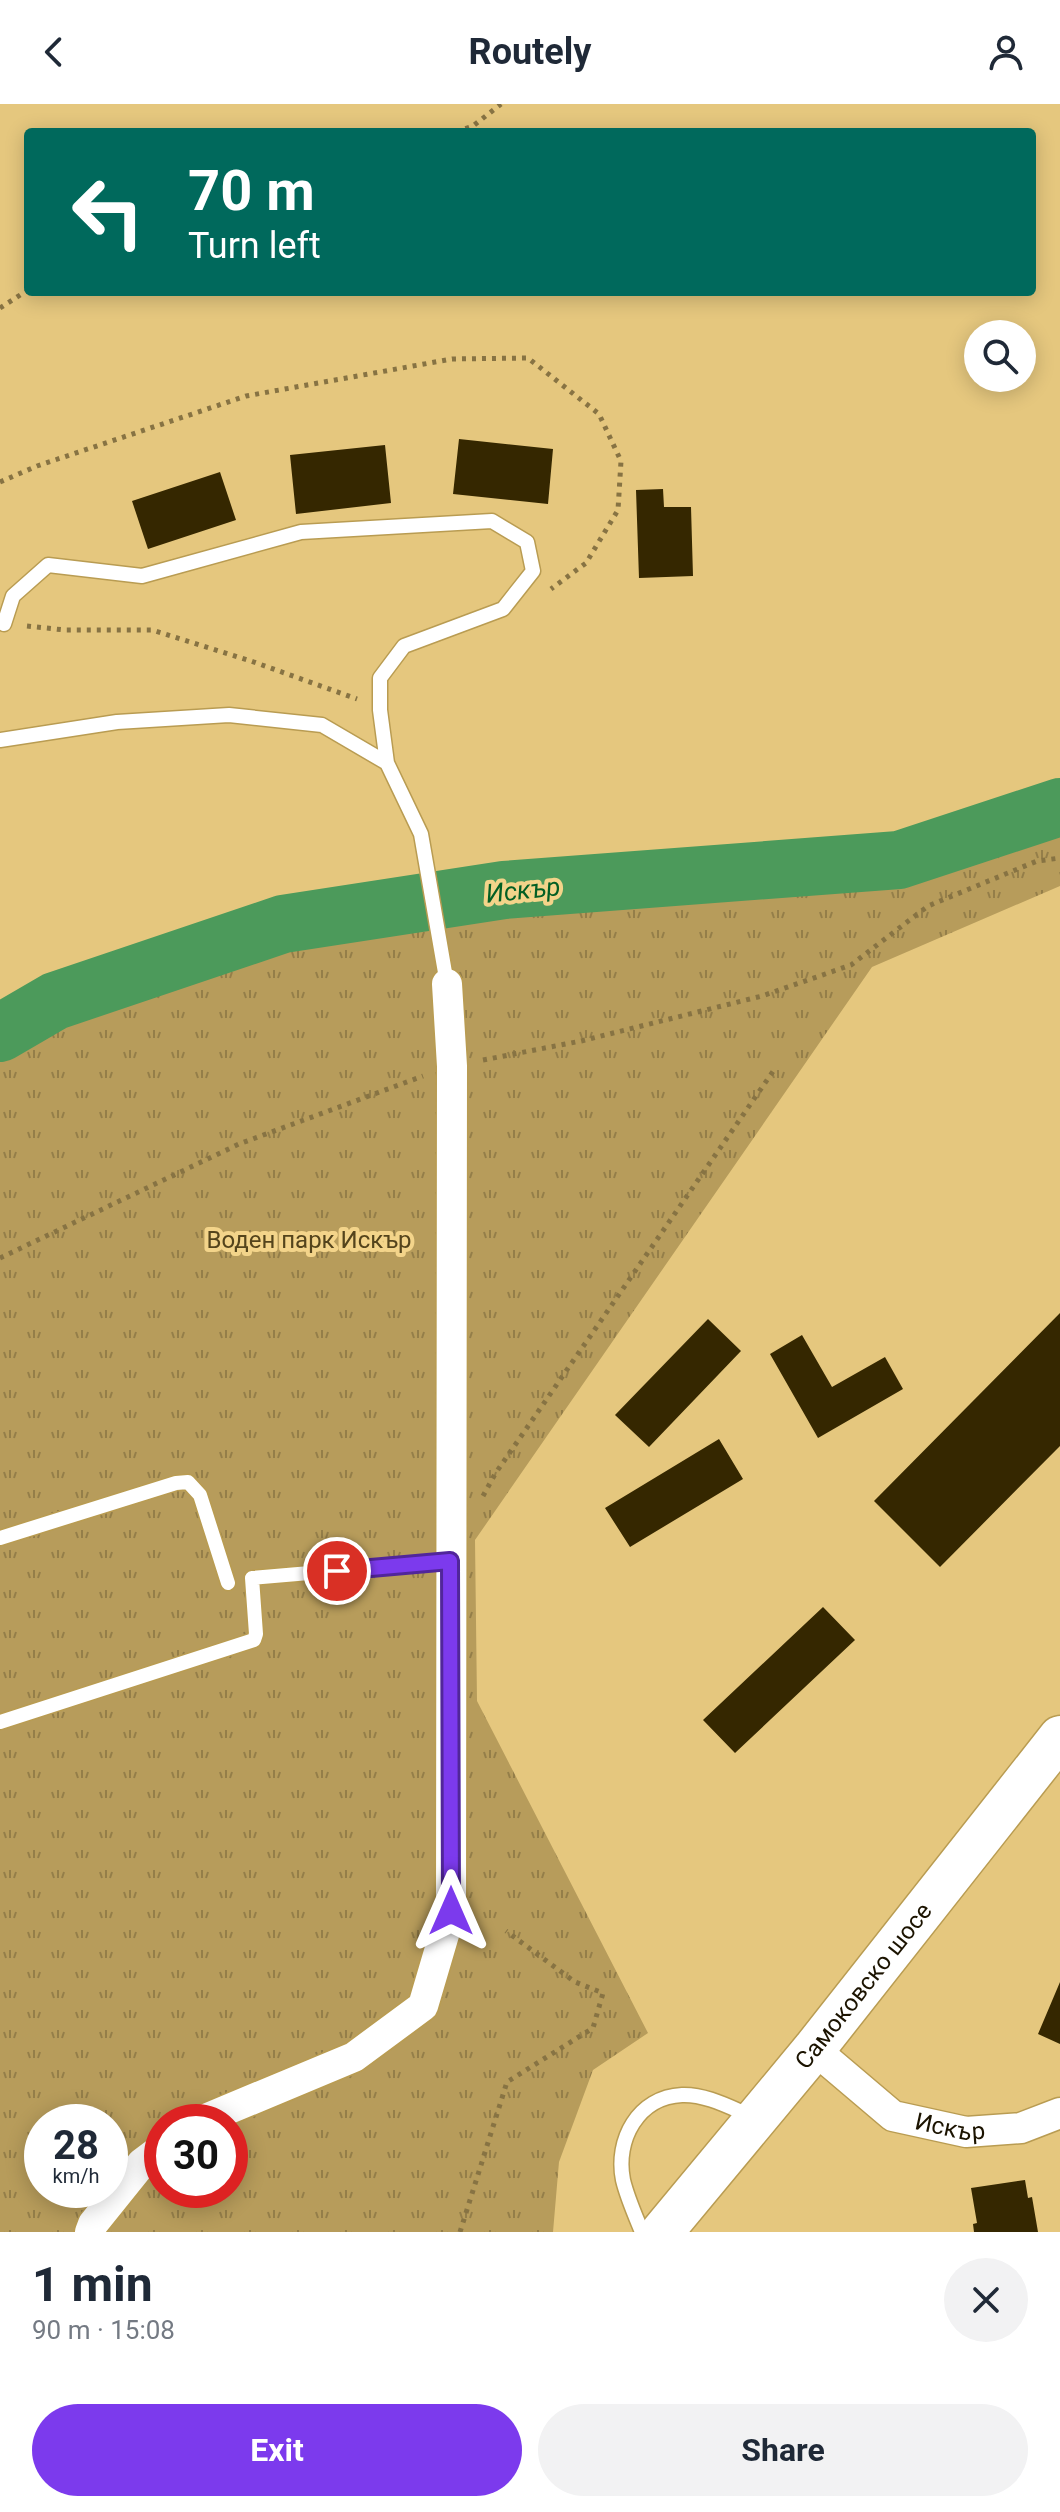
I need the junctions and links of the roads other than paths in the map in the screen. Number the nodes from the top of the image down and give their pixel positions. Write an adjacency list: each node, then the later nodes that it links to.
1 (4, 624): 3 (lane)
2 (0, 740): 3 (lane)
3 (387, 763): 4 (lane)
4 (447, 984): 6 (street)
5 (0, 1538): 7 (lane)
6 (450, 1561): 8 (lane); 11 (street)
7 (228, 1583)
8 (0, 1722)
9 (1060, 1737): 10 (main road, Самоковско шосе)
10 (814, 2049): 12 (street, Искър); 13 (main road, Самоковско шосе)
11 (241, 2104)
12 (1060, 2113)
13 (757, 2119): 16 (lane); 17 (main road, Самоковско шосе)
14 (144, 2162): 15 (street)
15 (90, 2232)
16 (642, 2232)
17 (662, 2232)

